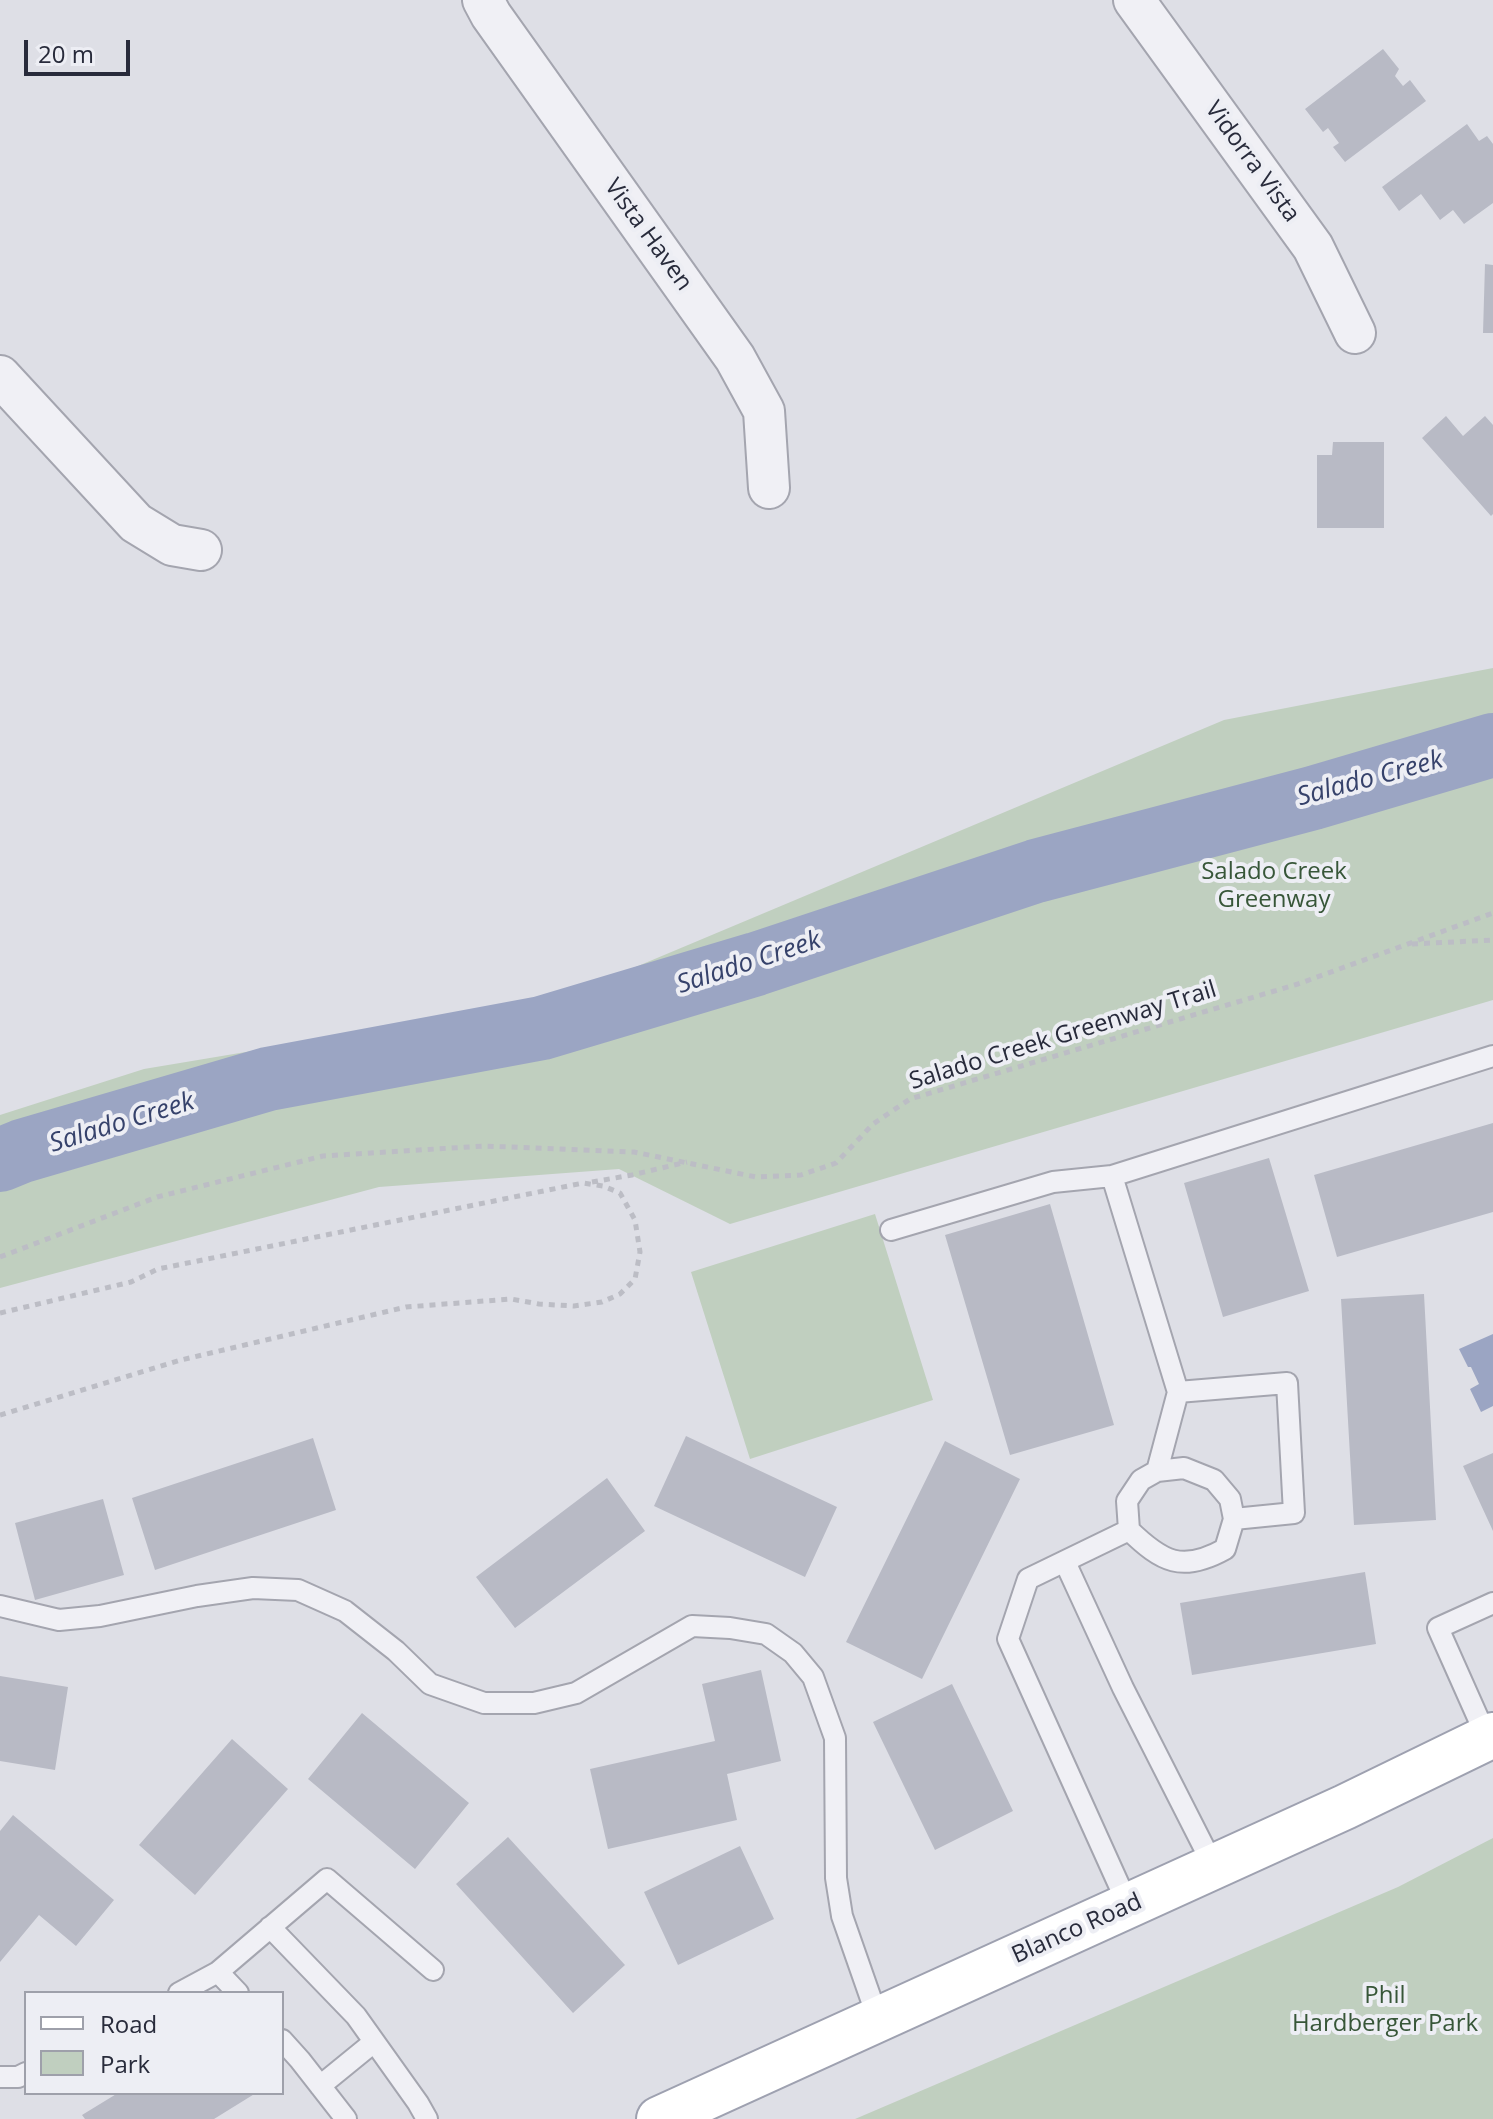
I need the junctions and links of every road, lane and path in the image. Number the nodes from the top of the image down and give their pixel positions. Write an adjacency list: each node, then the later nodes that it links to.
1 (483, 0): 5 (street, Vista Haven)
2 (1134, 0): 3 (street, Vidorra Vista)
3 (1355, 333)
4 (0, 376): 6 (street)
5 (769, 488)
6 (201, 550)
7 (1493, 913): 9 (path, Salado Creek Greenway Trail)
8 (1493, 940): 9 (path)
9 (1403, 945): 11 (path, Salado Creek Greenway Trail)
10 (1493, 1056): 12 (lane)
11 (689, 1162): 13 (path); 15 (path, Salado Creek Greenway Trail)
12 (1112, 1176): 14 (lane); 17 (lane)
13 (583, 1183): 16 (path); 18 (path)
14 (891, 1230)
15 (0, 1257)
16 (0, 1313)
17 (1178, 1392): 19 (lane); 20 (lane)
18 (0, 1415)
19 (1157, 1471): 20 (lane); 21 (lane)
20 (1234, 1519): 21 (lane)
21 (1129, 1530): 22 (lane)
22 (1065, 1562): 26 (lane); 27 (lane)
23 (1493, 1603): 25 (lane)
24 (0, 1606): 33 (lane)
25 (1490, 1737): 26 (main road, Blanco Road)
26 (1214, 1867): 27 (main road, Blanco Road)
27 (1128, 1905): 33 (main road, Blanco Road)
28 (270, 1927): 29 (lane); 30 (lane); 35 (lane)
29 (433, 1970)
30 (218, 1972): 31 (lane); 32 (lane)
31 (183, 1991)
32 (236, 1991)
33 (878, 2019): 41 (main road, Blanco Road)
34 (284, 2042): 38 (lane)
35 (374, 2042): 38 (lane); 40 (lane)
36 (24, 2074): 37 (lane)
37 (0, 2077)
38 (320, 2086): 39 (lane)
39 (346, 2119)
40 (427, 2119)
41 (659, 2119)

